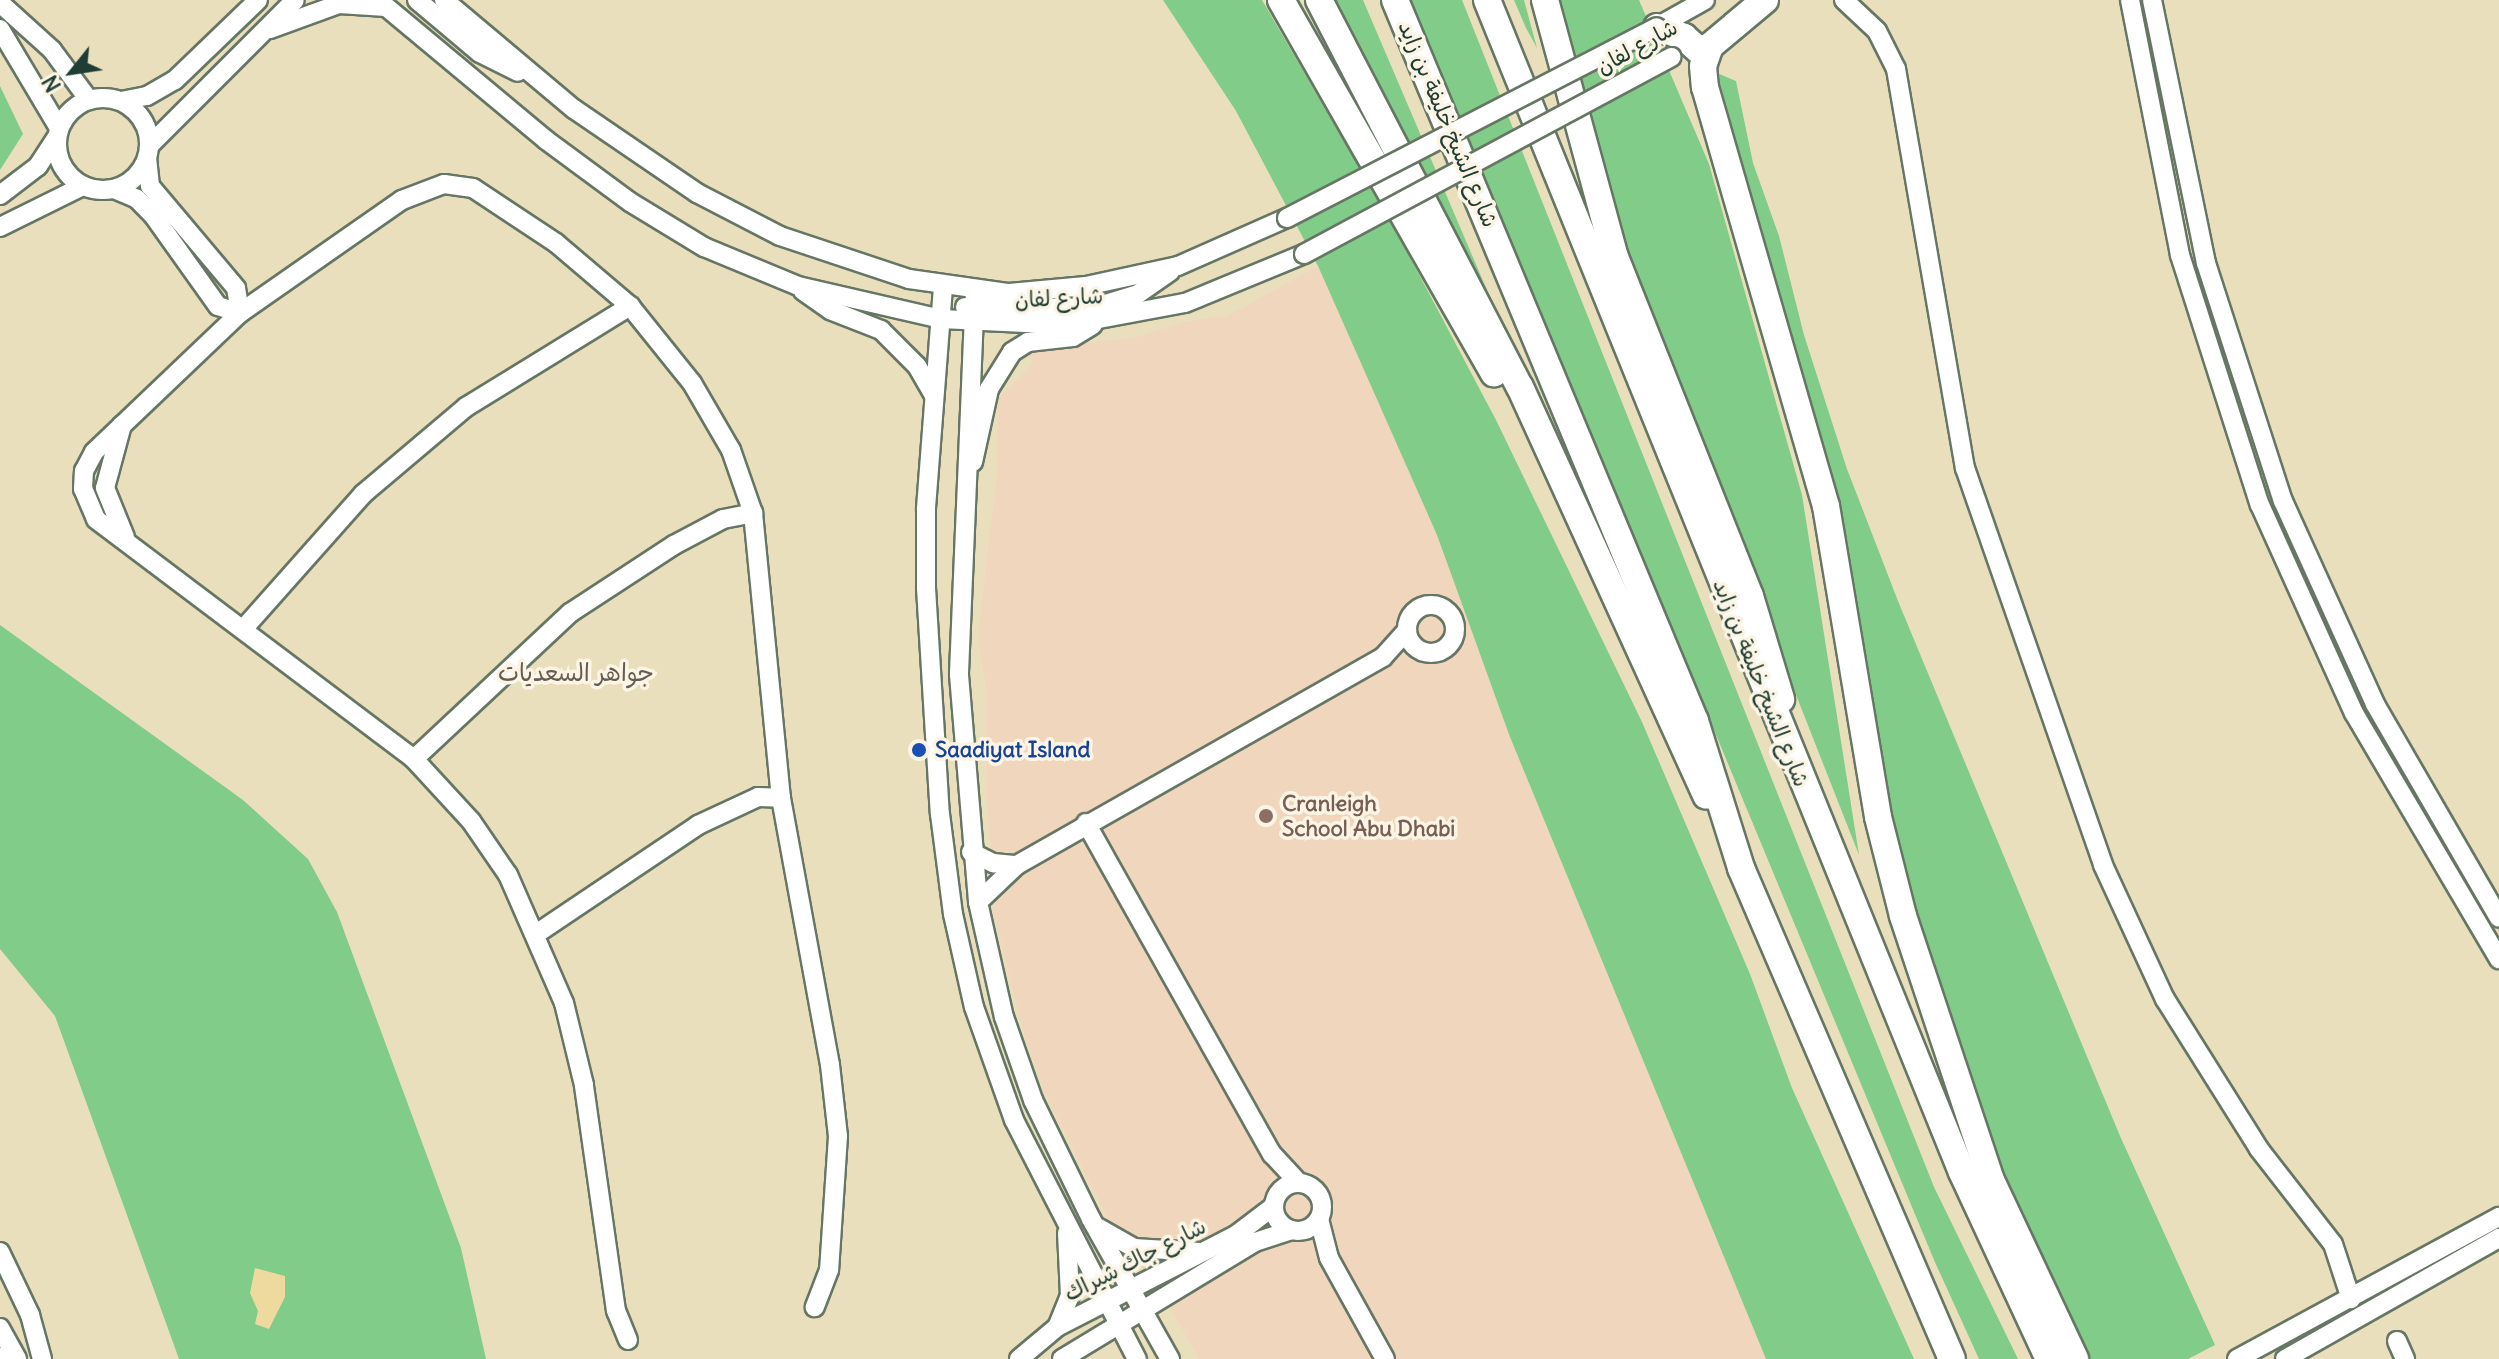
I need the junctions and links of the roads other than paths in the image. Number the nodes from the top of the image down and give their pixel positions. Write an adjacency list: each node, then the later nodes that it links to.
1 (258, 0): 27 (street)
2 (295, 0): 21 (street)
3 (417, 0): 25 (street)
4 (444, 0): 18 (street, شارع لفان)
5 (458, 0): 18 (street)
6 (1281, 0): 45 (highway)
7 (1319, 0): 45 (highway)
8 (1395, 0): 56 (highway, شارع الشيخ خليفة بن زايد)
9 (1487, 0): 50 (highway, شارع الشيخ خليفة بن زايد)
10 (1545, 0): 50 (highway)
11 (1705, 0): 19 (street, شارع لفان)
12 (1763, 0): 23 (highway)
13 (1844, 0): 74 (street)
14 (2130, 0): 60 (street)
15 (2152, 0): 58 (street)
16 (0, 3): 22 (street)
17 (382, 4): 21 (street); 34 (street, شارع لفان)
18 (471, 23): 25 (street, شارع لفان)
19 (1657, 27): 23 (highway); 38 (street, شارع لفان, bridge)
20 (0, 29): 24 (street)
21 (263, 32): 29 (street)
22 (52, 50): 24 (street); 26 (street)
23 (1690, 52): 41 (street, شارع لفان, bridge); 91 (highway)
24 (23, 70): 28 (street)
25 (536, 78): 36 (street, شارع لفان)
26 (89, 100): 27 (street); 28 (street)
27 (121, 101): 29 (street)
28 (58, 132): 30 (street); 32 (street)
29 (148, 152): 31 (street); 39 (street)
30 (83, 186): 31 (street); 33 (street)
31 (114, 189): 39 (street)
32 (0, 195)
33 (0, 227)
34 (752, 269): 35 (street, شارع لفان); 40 (street)
35 (798, 286): 40 (street, شارع لفان); 42 (street)
36 (943, 287): 38 (street, شارع لفان); 40 (street)
37 (630, 306): 39 (street); 44 (street); 46 (street)
38 (973, 307): 40 (street, شارع لفان); 40 (street); 41 (street, شارع لفان); 43 (street)
39 (240, 313): 46 (street)
40 (942, 314): 42 (street)
41 (1097, 322): 43 (street)
42 (934, 397): 61 (street)
43 (968, 471): 54 (street)
44 (753, 513): 51 (street); 52 (street)
45 (1580, 521): 56 (highway)
46 (245, 627): 51 (street)
47 (1407, 630): 48 (street); 48 (street); 49 (street)
48 (1425, 652): 49 (street)
49 (1383, 657): 53 (street)
50 (1789, 754): 90 (highway, شارع الشيخ خليفة بن زايد)
51 (414, 759): 59 (street)
52 (781, 798): 59 (street); 76 (street)
53 (1086, 823): 55 (street); 62 (street)
54 (971, 852): 55 (street); 57 (street)
55 (1017, 865): 57 (street)
56 (1741, 868): 89 (highway, شارع الشيخ خليفة بن زايد)
57 (978, 902): 66 (street)
58 (2499, 918)
59 (536, 934): 79 (street)
60 (2499, 959)
61 (1014, 1120): 68 (street); 75 (street)
62 (1272, 1154): 63 (street); 64 (street)
63 (1298, 1182): 64 (street); 67 (street)
64 (1274, 1202): 69 (street); 72 (street, شارع جاك شيراك)
65 (2499, 1217): 74 (street)
66 (1091, 1219): 72 (street); 75 (street)
67 (1319, 1219): 69 (street); 73 (street)
68 (1067, 1227): 75 (street); 77 (street)
69 (1294, 1231): 73 (street); 75 (street, شارع جاك شيراك)
70 (2499, 1238): 93 (street)
71 (0, 1252): 81 (street)
72 (1202, 1252): 75 (street, شارع جاك شيراك)
73 (1329, 1258): 88 (street)
74 (2351, 1299): 92 (street)
75 (1122, 1305): 77 (street, شارع جاك شيراك); 83 (street); 84 (street, شارع جاك شيراك); 85 (street); 86 (street); 87 (street)
76 (815, 1307)
77 (1057, 1327): 82 (street, شارع جاك شيراك)
78 (0, 1328): 80 (street)
79 (628, 1340)
80 (17, 1359)
81 (42, 1359)
82 (1019, 1359)
83 (1048, 1359)
84 (1062, 1359)
85 (1137, 1359)
86 (1158, 1359)
87 (1170, 1359)
88 (1385, 1359)
89 (1952, 1359)
90 (2049, 1359)
91 (2075, 1359)
92 (2237, 1359)
93 (2285, 1359)

